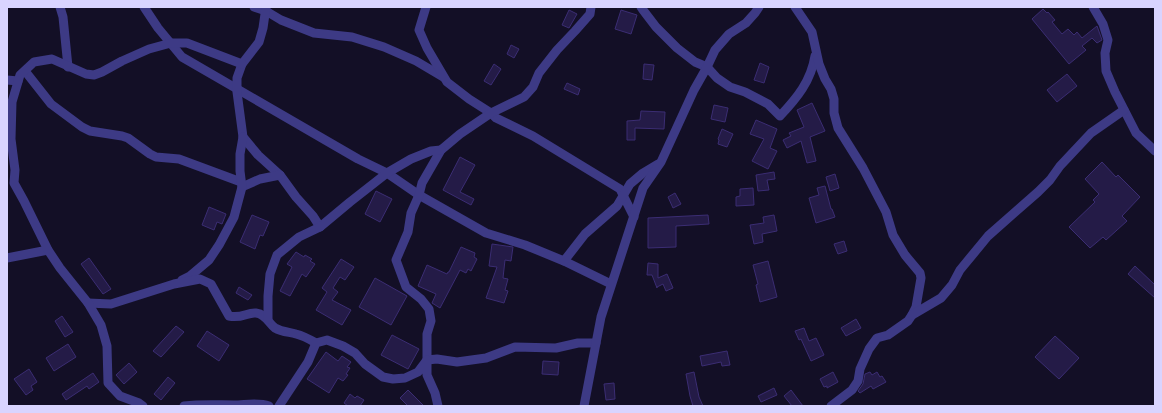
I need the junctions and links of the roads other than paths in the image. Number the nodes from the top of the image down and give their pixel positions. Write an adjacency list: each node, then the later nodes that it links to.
1 (60, 7): 14 (street)
2 (144, 7): 11 (street)
3 (254, 7): 10 (street)
4 (426, 7): 17 (street)
5 (591, 7): 22 (street)
6 (641, 7): 15 (street)
7 (759, 7): 15 (street)
8 (795, 7): 12 (street)
9 (1093, 7): 21 (street)
10 (266, 9): 13 (street); 17 (street)
11 (170, 43): 13 (street); 14 (street); 20 (street)
12 (816, 53): 15 (street); 40 (street)
13 (242, 64): 20 (street)
14 (68, 67): 16 (street)
15 (707, 67): 26 (street)
16 (25, 71): 19 (street); 29 (street)
17 (444, 78): 22 (street)
18 (7, 80): 19 (street)
19 (18, 81): 34 (street)
20 (237, 89): 23 (street); 27 (street)
21 (1124, 110): 25 (street); 40 (street)
22 (491, 112): 24 (street); 31 (street)
23 (244, 137): 28 (street); 29 (street)
24 (441, 150): 27 (street); 30 (street)
25 (1155, 151)
26 (661, 162): 31 (street); 32 (street)
27 (388, 173): 30 (street); 33 (street)
28 (280, 175): 29 (street); 33 (street)
29 (241, 185): 37 (street)
30 (418, 195): 36 (street); 44 (street)
31 (623, 195): 32 (street); 36 (street)
32 (634, 217): 38 (street)
33 (320, 227): 41 (street)
34 (48, 250): 35 (street); 39 (street)
35 (7, 258)
36 (564, 261): 38 (street)
37 (174, 284): 39 (street); 41 (street)
38 (611, 284): 42 (street)
39 (88, 302): 45 (street)
40 (912, 315): 51 (street)
41 (268, 319): 43 (street)
42 (596, 343): 44 (street); 50 (street)
43 (316, 344): 44 (street); 48 (street)
44 (427, 360): 49 (street)
45 (143, 406)
46 (184, 406): 47 (street)
47 (268, 406)
48 (279, 406)
49 (438, 406)
50 (584, 406)
51 (831, 406)

